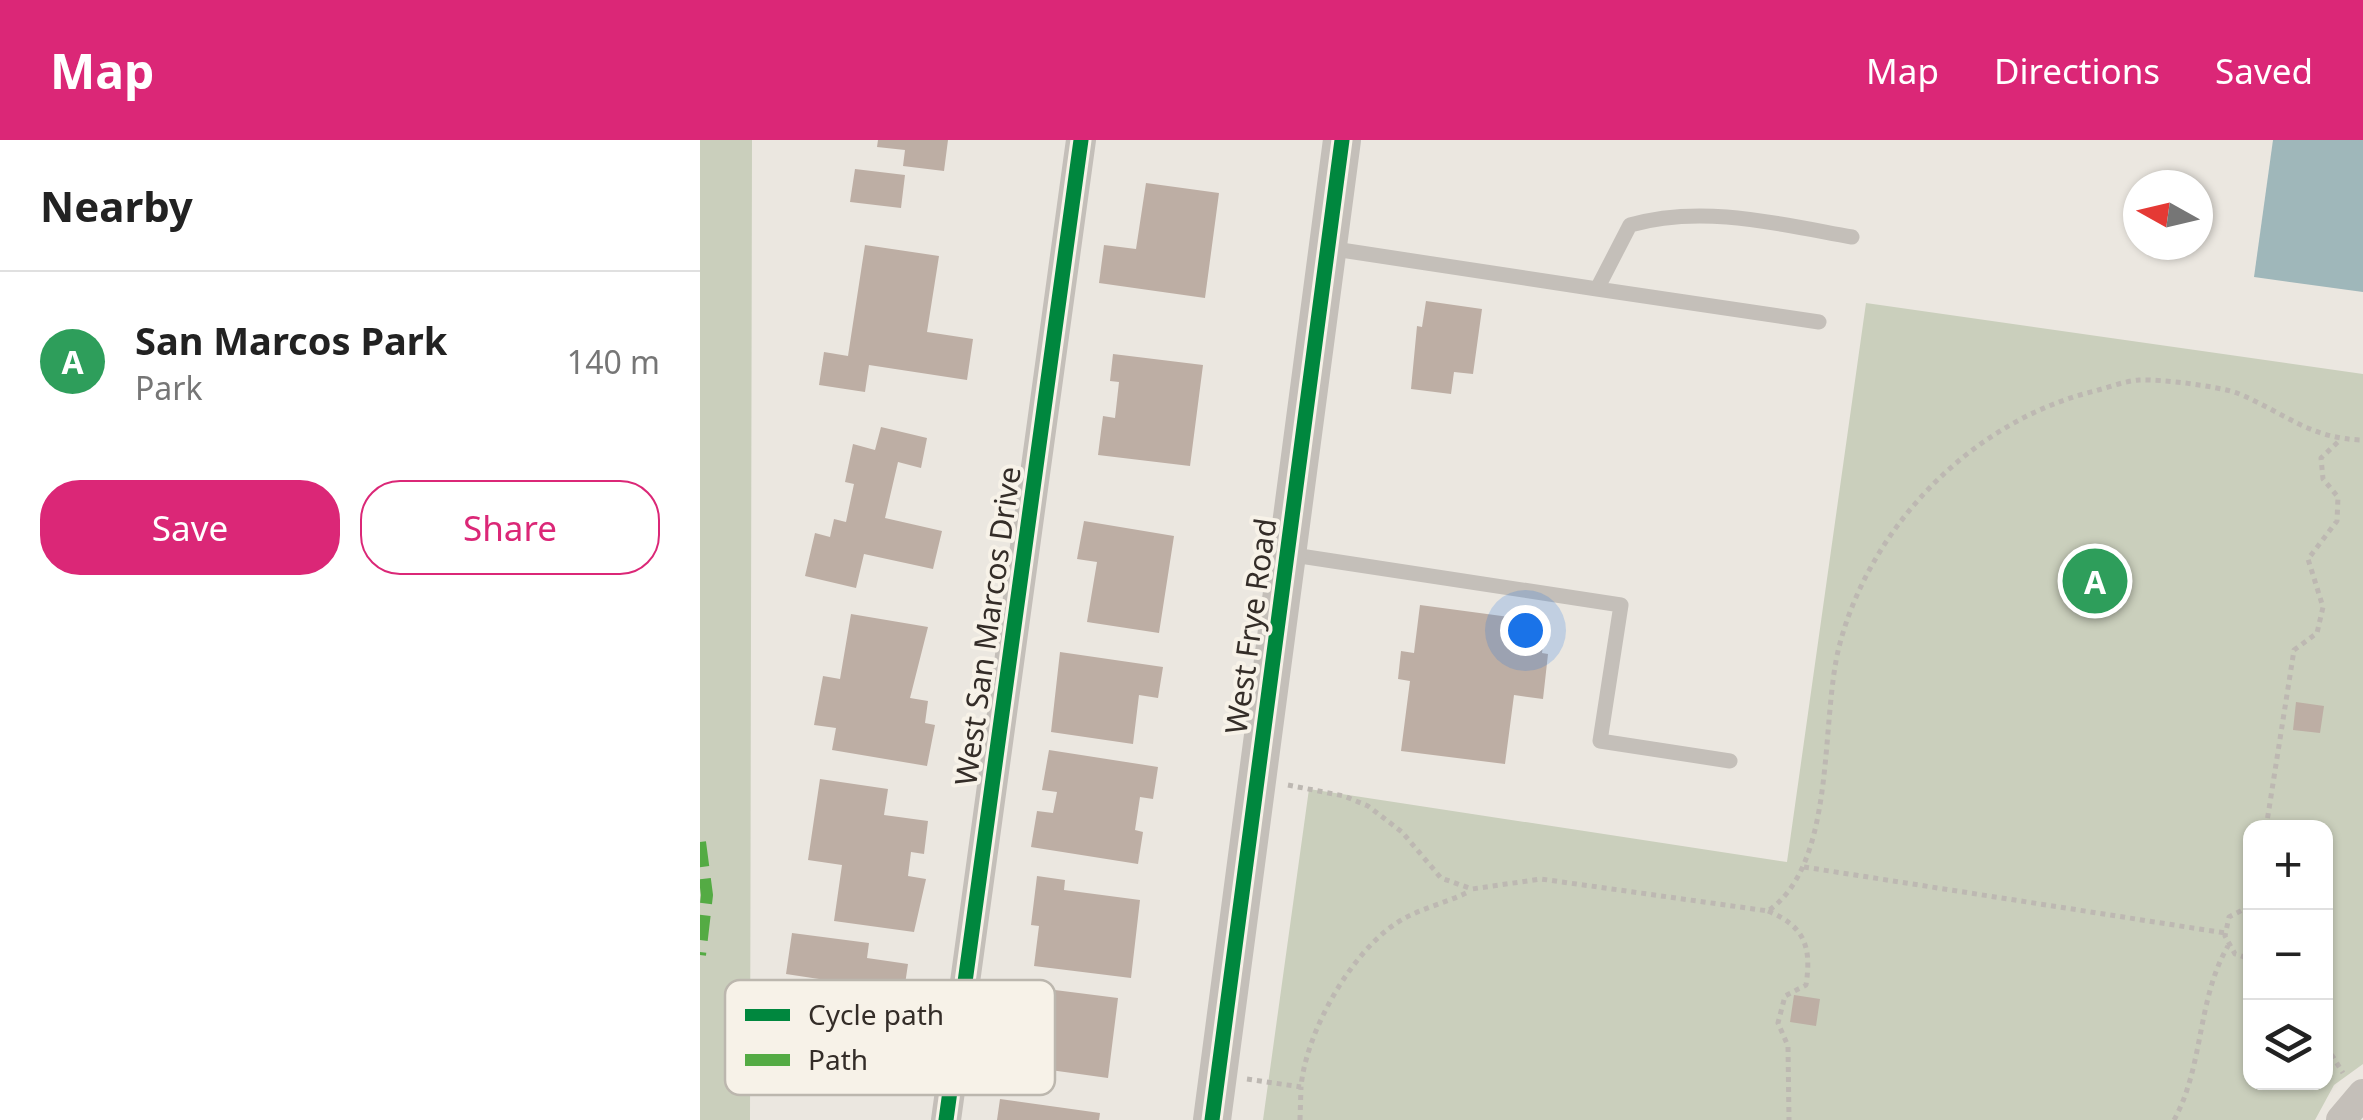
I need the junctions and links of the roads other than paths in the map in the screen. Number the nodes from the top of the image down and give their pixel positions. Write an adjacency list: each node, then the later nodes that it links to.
1 (1082, 140): 9 (street, West San Marcos Drive)
2 (1342, 140): 4 (street, West Frye Road)
3 (1852, 237): 5 (lane)
4 (1328, 248): 5 (lane); 7 (street, West Frye Road)
5 (1597, 289): 6 (lane)
6 (1818, 322)
7 (1287, 554): 8 (lane); 13 (street, West Frye Road)
8 (1730, 762)
9 (965, 980)
10 (2354, 1085): 14 (street)
11 (949, 1095): 12 (street, West San Marcos Drive)
12 (946, 1120)
13 (1212, 1120)
14 (2341, 1120)

